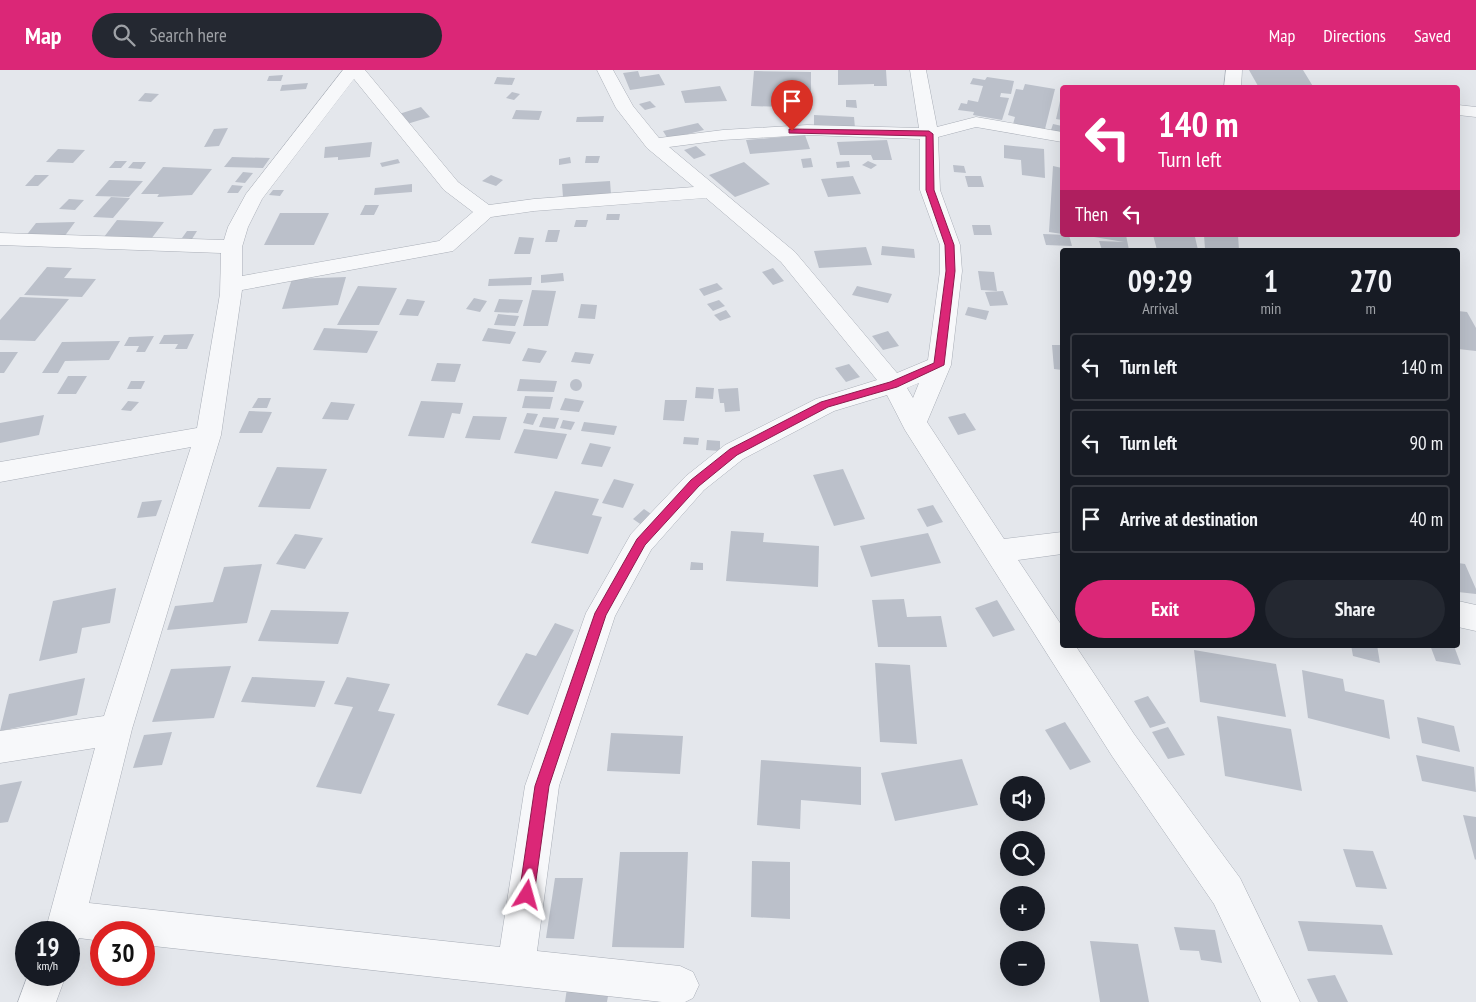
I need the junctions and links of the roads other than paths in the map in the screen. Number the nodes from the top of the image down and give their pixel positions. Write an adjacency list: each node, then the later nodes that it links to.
1 (352, 70): 15 (street)
2 (356, 70): 13 (street)
3 (605, 70): 11 (street)
4 (918, 70): 9 (street)
5 (1234, 70): 6 (street)
6 (1232, 85)
7 (1460, 110): 8 (street)
8 (1476, 112)
9 (929, 134): 10 (street); 11 (street); 17 (street)
10 (1060, 137)
11 (654, 144): 12 (street)
12 (710, 192): 13 (street); 18 (street)
13 (485, 212): 16 (street)
14 (0, 239): 15 (street)
15 (232, 247): 16 (street)
16 (232, 285): 20 (street)
17 (939, 365): 18 (street); 19 (street)
18 (893, 384): 19 (street); 30 (street)
19 (914, 423): 23 (street)
20 (208, 435): 21 (street); 26 (street)
21 (0, 472)
22 (1060, 543): 23 (street)
23 (997, 551): 34 (street)
24 (1460, 614): 25 (street)
25 (1476, 618)
26 (116, 729): 27 (street); 28 (street)
27 (0, 747)
28 (67, 921)
29 (80, 927): 30 (street)
30 (516, 967): 31 (street)
31 (680, 985)
32 (43, 986): 33 (street)
33 (37, 1002)
34 (1282, 1002)

